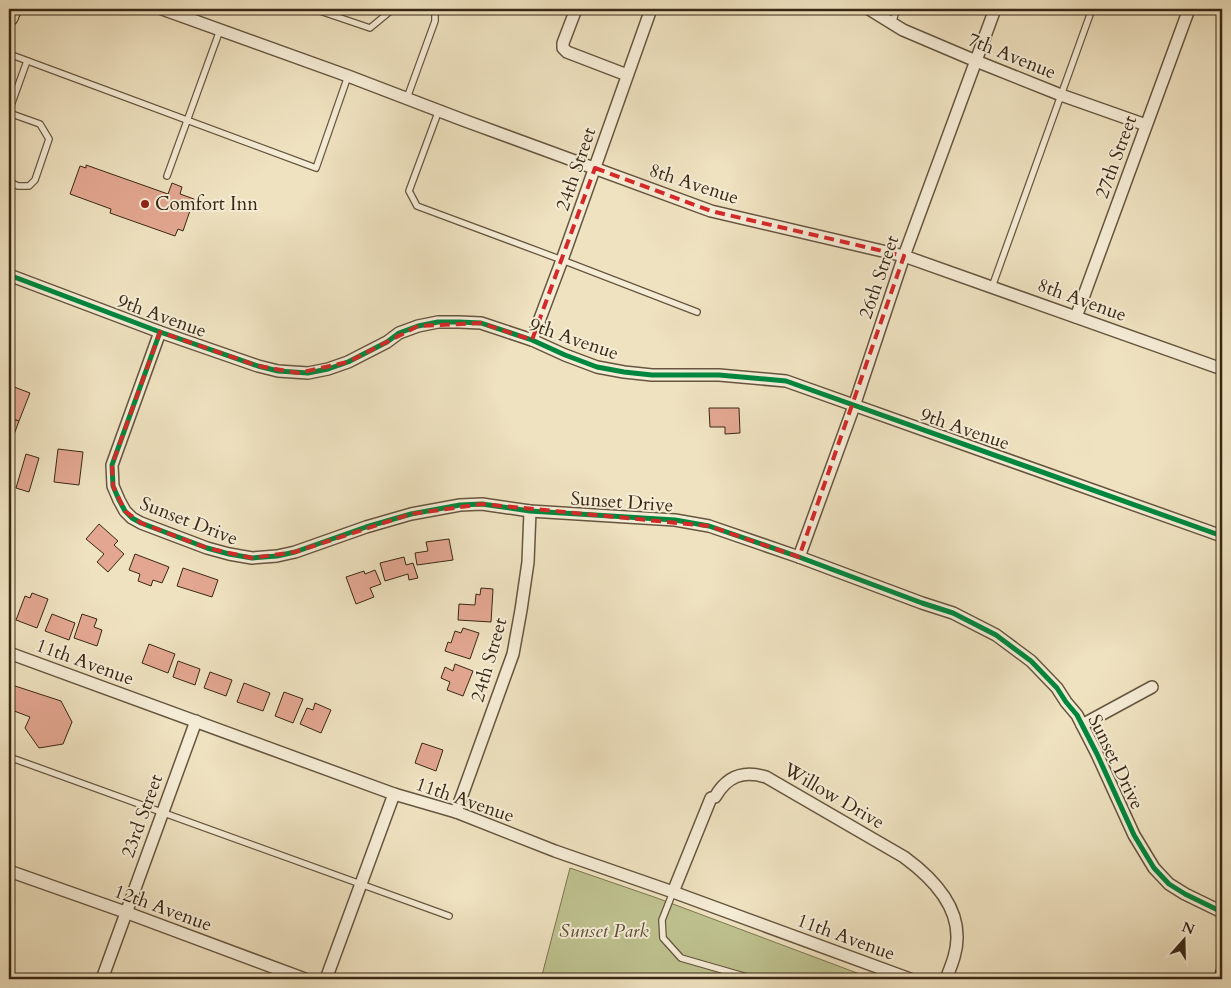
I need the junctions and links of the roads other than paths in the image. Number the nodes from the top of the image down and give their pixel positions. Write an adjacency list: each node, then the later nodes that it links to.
1 (12, 9): 13 (main road)
2 (162, 9): 15 (street, 8th Avenue)
3 (314, 9): 4 (lane)
4 (393, 9)
5 (433, 9): 22 (lane)
6 (576, 9): 19 (street)
7 (651, 9): 19 (street, 24th Street)
8 (869, 9): 14 (street, 7th Avenue)
9 (897, 9): 14 (lane)
10 (995, 9): 18 (street, 26th Street)
11 (1092, 9): 21 (lane)
12 (1189, 9): 26 (street, 27th Street)
13 (9, 17)
14 (892, 24): 18 (street, 7th Avenue)
15 (220, 30): 20 (street, 8th Avenue); 25 (lane)
16 (9, 54): 17 (lane)
17 (27, 61): 24 (lane); 25 (lane)
18 (976, 61): 21 (street, 7th Avenue); 30 (street, 26th Street)
19 (627, 75): 27 (street, 24th Street)
20 (348, 76): 22 (street, 8th Avenue); 25 (lane)
21 (1061, 95): 26 (street, 7th Avenue); 33 (lane)
22 (407, 98): 23 (street, 8th Avenue)
23 (439, 110): 27 (street, 8th Avenue); 31 (lane)
24 (9, 112): 29 (lane)
25 (187, 120): 28 (lane)
26 (1146, 125): 35 (street, 27th Street)
27 (595, 168): 30 (street, 8th Avenue); 31 (street, 24th Street)
28 (167, 176)
29 (9, 182)
30 (904, 256): 33 (street, 8th Avenue); 39 (street, 26th Street)
31 (562, 260): 34 (lane); 37 (street, 24th Street)
32 (9, 275): 36 (street, 9th Avenue)
33 (992, 287): 35 (street, 8th Avenue)
34 (697, 312)
35 (1076, 317): 38 (street, 8th Avenue)
36 (160, 332): 37 (street, 9th Avenue); 40 (street, Sunset Drive)
37 (532, 340): 39 (street, 9th Avenue)
38 (1222, 369)
39 (854, 406): 41 (street, 9th Avenue); 42 (street, 26th Street)
40 (530, 512): 42 (street, Sunset Drive); 50 (street, 24th Street)
41 (1222, 536)
42 (799, 557): 46 (street, Sunset Drive)
43 (9, 653): 45 (street, 11th Avenue)
44 (1152, 687): 46 (street)
45 (196, 721): 48 (street, 11th Avenue); 49 (street, 23rd Street)
46 (1082, 725): 55 (street, Sunset Drive)
47 (9, 757): 49 (lane)
48 (394, 794): 50 (street, 11th Avenue); 52 (street)
49 (162, 812): 52 (lane); 54 (street, 23rd Street)
50 (456, 812): 53 (street, 11th Avenue)
51 (9, 871): 54 (street, 12th Avenue)
52 (361, 885): 56 (lane); 60 (street)
53 (673, 892): 61 (lane); 62 (street, 11th Avenue); 63 (street, Willow Drive)
54 (125, 912): 58 (street, 23rd Street); 59 (street, 12th Avenue)
55 (1222, 912)
56 (449, 916)
57 (1222, 972): 64 (street)
58 (102, 979)
59 (305, 979)
60 (326, 979)
61 (754, 979)
62 (910, 979)
63 (946, 979)
64 (1220, 979)

